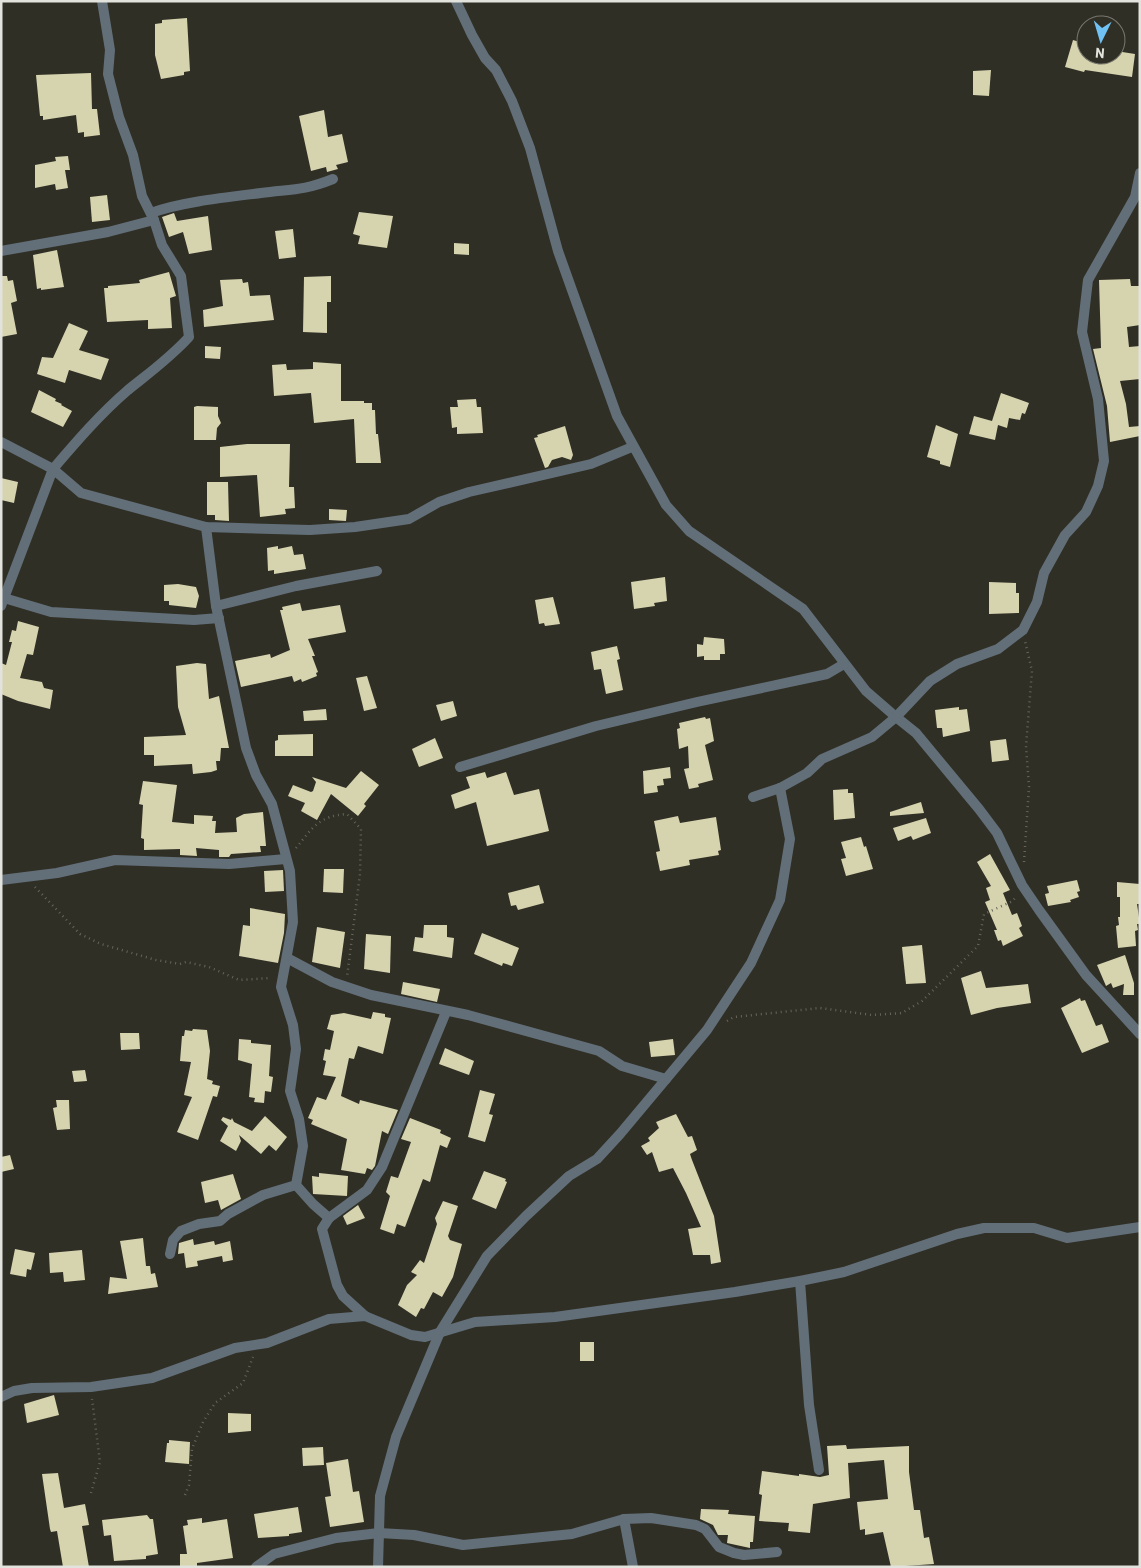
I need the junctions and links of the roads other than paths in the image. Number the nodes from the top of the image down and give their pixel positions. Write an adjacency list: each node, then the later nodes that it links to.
1 (102, 1): 5 (street)
2 (456, 1): 8 (street)
3 (1140, 173): 16 (street)
4 (332, 179): 5 (street)
5 (153, 216): 6 (street); 9 (street)
6 (1, 251)
7 (1, 442): 9 (street)
8 (632, 447): 10 (street); 15 (street)
9 (53, 469): 10 (street); 12 (street)
10 (206, 526): 13 (street)
11 (377, 571): 13 (street)
12 (3, 602): 14 (street)
13 (216, 606): 14 (street)
14 (219, 618): 20 (street)
15 (844, 664): 16 (street); 17 (street)
16 (896, 717): 18 (street); 24 (street)
17 (460, 767)
18 (780, 788): 19 (street); 25 (street)
19 (753, 797)
20 (286, 859): 21 (street); 22 (street)
21 (1, 880)
22 (287, 958): 23 (street); 26 (street)
23 (446, 1012): 25 (street); 27 (street)
24 (1140, 1034)
25 (666, 1080): 32 (street)
26 (296, 1185): 27 (street); 29 (street)
27 (329, 1218): 31 (street)
28 (1140, 1228): 30 (street)
29 (170, 1254)
30 (800, 1281): 32 (street); 34 (street)
31 (365, 1316): 32 (street); 33 (street)
32 (440, 1332): 36 (street)
33 (1, 1397)
34 (819, 1470)
35 (624, 1519): 36 (street); 37 (street); 40 (street)
36 (379, 1534): 38 (street); 39 (street)
37 (777, 1552)
38 (256, 1567)
39 (378, 1567)
40 (633, 1567)

